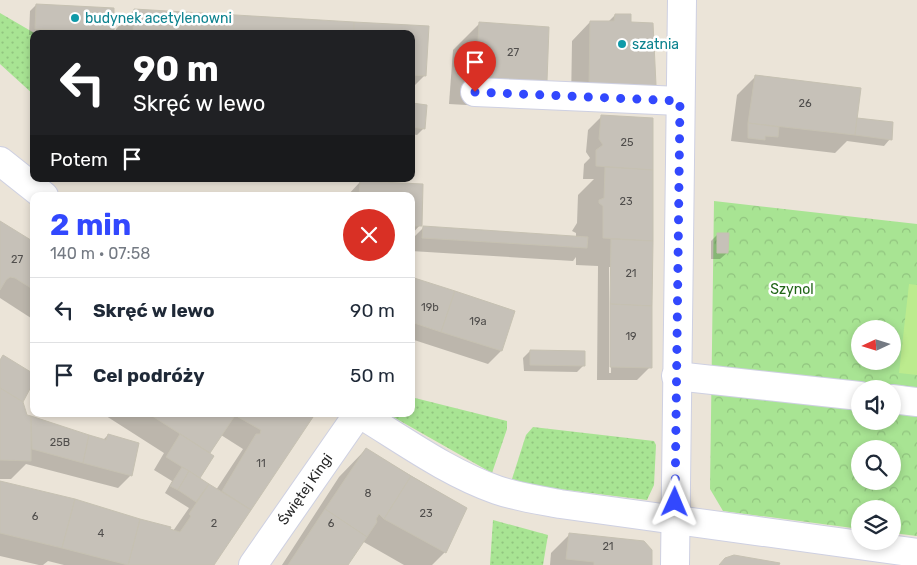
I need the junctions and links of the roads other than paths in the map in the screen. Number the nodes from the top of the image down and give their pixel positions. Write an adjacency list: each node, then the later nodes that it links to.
1 (682, 0): 3 (street)
2 (475, 92): 3 (street)
3 (680, 101): 6 (street)
4 (1, 163): 5 (street)
5 (39, 192)
6 (676, 376): 7 (street); 12 (street)
7 (851, 395)
8 (901, 400): 9 (street)
9 (917, 402)
10 (357, 417): 14 (street, Świętej Kingi)
11 (364, 417): 12 (street)
12 (675, 518): 13 (street); 15 (street)
13 (917, 552)
14 (253, 565)
15 (675, 565)

